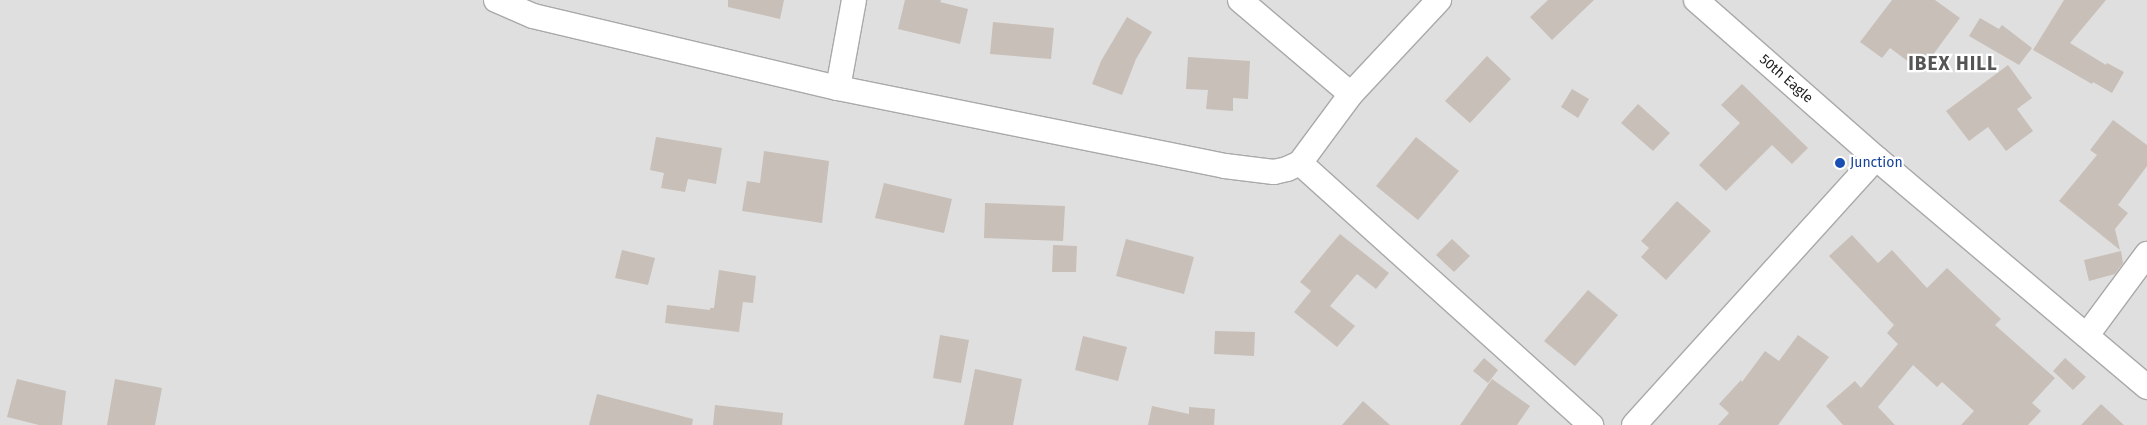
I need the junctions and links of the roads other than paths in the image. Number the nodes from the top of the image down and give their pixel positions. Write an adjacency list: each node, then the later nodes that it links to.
1 (496, 0): 6 (street)
2 (854, 0): 6 (street)
3 (1240, 0): 7 (street)
4 (1439, 0): 7 (street)
5 (1696, 0): 8 (street, 50th Eagle)
6 (838, 88): 9 (street)
7 (1351, 94): 9 (street)
8 (1876, 158): 11 (street, 50th Eagle); 14 (street)
9 (1300, 163): 13 (street)
10 (2147, 254): 11 (street)
11 (2087, 335): 12 (street, 50th Eagle)
12 (2147, 387)
13 (1591, 425)
14 (1634, 425)

